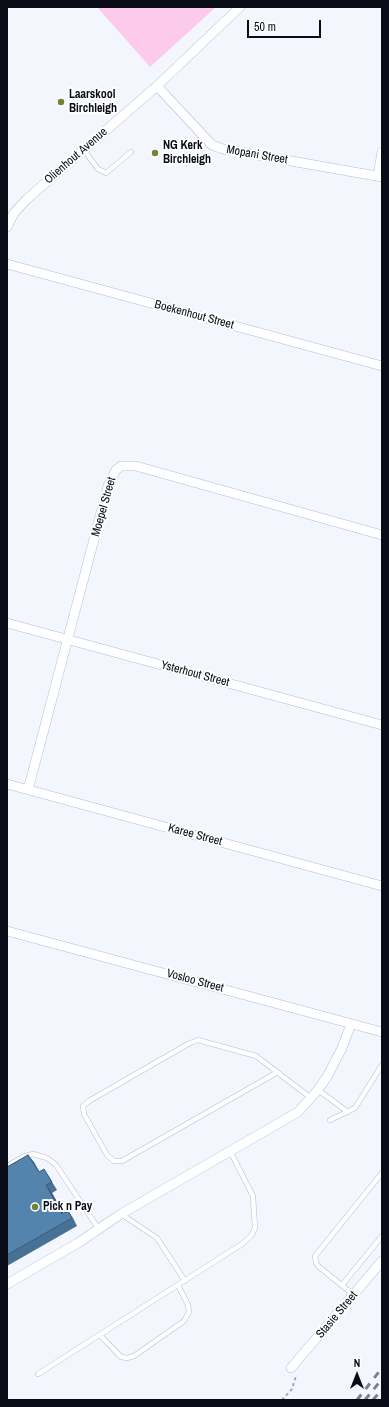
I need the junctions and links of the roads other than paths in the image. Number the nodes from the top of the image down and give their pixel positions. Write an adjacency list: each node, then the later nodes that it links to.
1 (240, 7): 2 (street, Olienhout Avenue)
2 (157, 86): 3 (street, Olienhout Avenue); 6 (street, Mopani Street)
3 (83, 149): 4 (lane); 7 (street, Olienhout Avenue)
4 (131, 152)
5 (382, 152): 6 (street)
6 (380, 177)
7 (7, 227)
8 (7, 264): 9 (street, Boekenhout Street)
9 (382, 366)
10 (382, 535): 12 (street, Moepel Street)
11 (7, 623): 12 (street, Ysterhout Street)
12 (68, 639): 13 (street, Ysterhout Street); 15 (street, Moepel Street)
13 (382, 725)
14 (7, 784): 15 (street, Karee Street)
15 (28, 790): 16 (street, Karee Street)
16 (382, 886)
17 (7, 931): 18 (street, Vosloo Street)
18 (351, 1024): 19 (street, Vosloo Street); 22 (street)
19 (382, 1032)
20 (382, 1065): 24 (lane)
21 (276, 1072): 21 (lane); 23 (lane)
22 (318, 1090): 23 (street); 24 (lane)
23 (311, 1098): 26 (street)
24 (348, 1112): 25 (lane)
25 (330, 1120)
26 (230, 1151): 29 (street); 33 (lane)
27 (7, 1166): 30 (lane)
28 (382, 1173): 36 (lane)
29 (121, 1214): 30 (street); 33 (lane)
30 (98, 1228): 34 (street)
31 (382, 1236): 36 (lane)
32 (382, 1261): 37 (street, Stasie Street)
33 (186, 1281): 35 (lane)
34 (7, 1284)
35 (178, 1285): 38 (lane); 38 (lane)
36 (342, 1285): 37 (lane)
37 (354, 1294): 39 (street, Stasie Street)
38 (100, 1335): 40 (lane)
39 (294, 1371)
40 (38, 1374)

